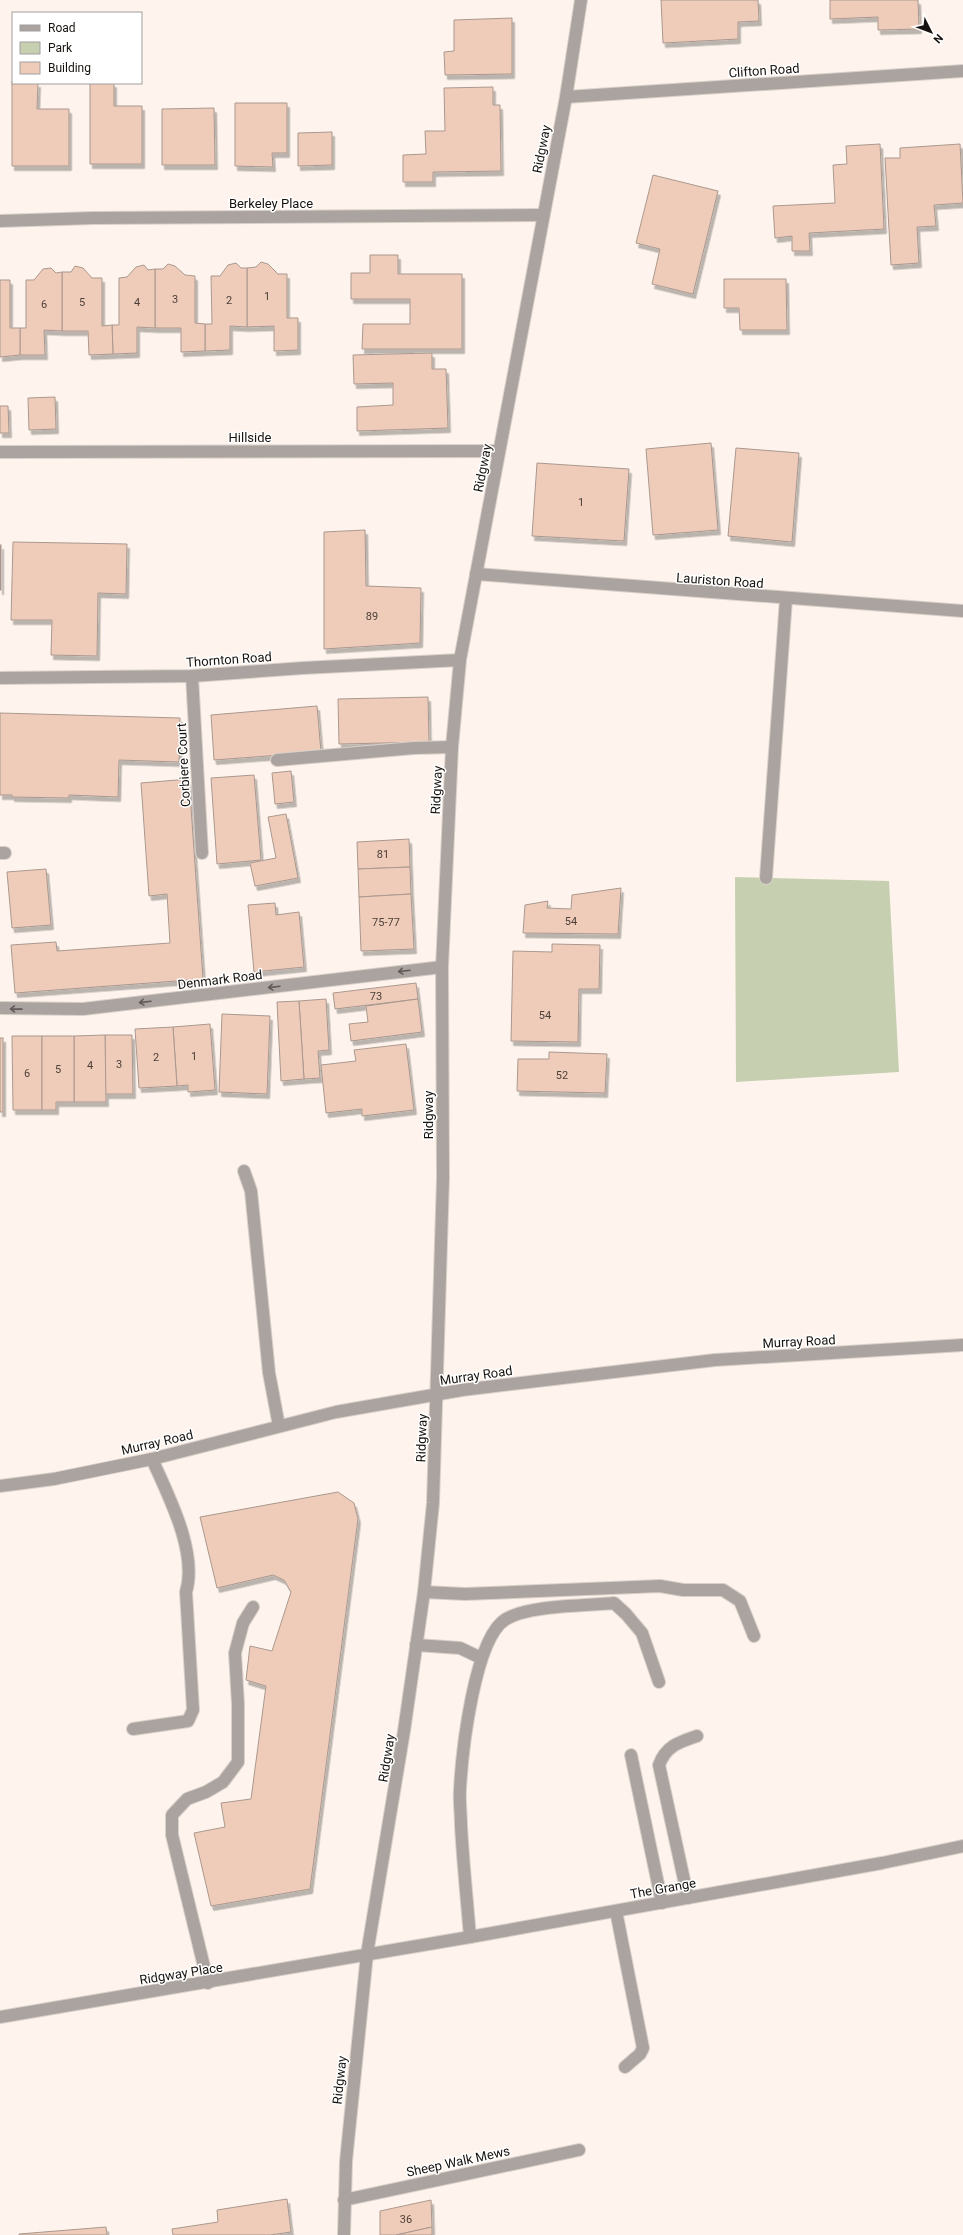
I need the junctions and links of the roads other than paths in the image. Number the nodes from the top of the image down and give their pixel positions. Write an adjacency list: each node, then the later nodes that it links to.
1 (581, 0): 3 (street, Ridgway)
2 (963, 71): 3 (street, Clifton Road)
3 (566, 97): 4 (street, Ridgway)
4 (542, 215): 5 (street, Berkeley Place); 6 (street, Ridgway)
5 (0, 221)
6 (499, 451): 7 (street, Hillside); 8 (street, Ridgway)
7 (0, 452)
8 (476, 574): 9 (street, Lauriston Road); 11 (street, Ridgway)
9 (786, 599): 10 (street, Lauriston Road); 17 (street)
10 (963, 611)
11 (460, 660): 12 (street, Thornton Road); 14 (street, Ridgway)
12 (192, 676): 13 (street, Thornton Road); 16 (street, Corbiere Court)
13 (0, 678)
14 (452, 747): 15 (street); 18 (street, Ridgway)
15 (277, 760)
16 (202, 853)
17 (766, 878)
18 (442, 967): 19 (street, Denmark Road, one-way to 19); 22 (street, Ridgway)
19 (0, 1008)
20 (244, 1171): 23 (street)
21 (963, 1345): 22 (street, Murray Road)
22 (436, 1395): 23 (street, Murray Road); 26 (street, Ridgway)
23 (279, 1426): 24 (street, Murray Road)
24 (152, 1459): 25 (street, Murray Road); 32 (street)
25 (0, 1486)
26 (424, 1592): 28 (street); 29 (street, Ridgway)
27 (253, 1607): 41 (street)
28 (754, 1636)
29 (416, 1645): 30 (street); 40 (street, Ridgway)
30 (481, 1658): 31 (street); 39 (street)
31 (659, 1682)
32 (133, 1729)
33 (697, 1736): 36 (street)
34 (631, 1755): 37 (street)
35 (963, 1846): 36 (street, The Grange)
36 (688, 1898): 37 (street, The Grange)
37 (662, 1903): 38 (street, The Grange)
38 (616, 1911): 39 (street, The Grange); 43 (street)
39 (470, 1937): 40 (street, The Grange)
40 (367, 1954): 41 (street, Ridgway Place); 45 (street, Ridgway)
41 (208, 1983): 42 (street, Ridgway Place)
42 (0, 2017)
43 (625, 2067)
44 (579, 2150): 45 (street, Sheep Walk Mews)
45 (344, 2200): 46 (street, Ridgway)
46 (344, 2235)

